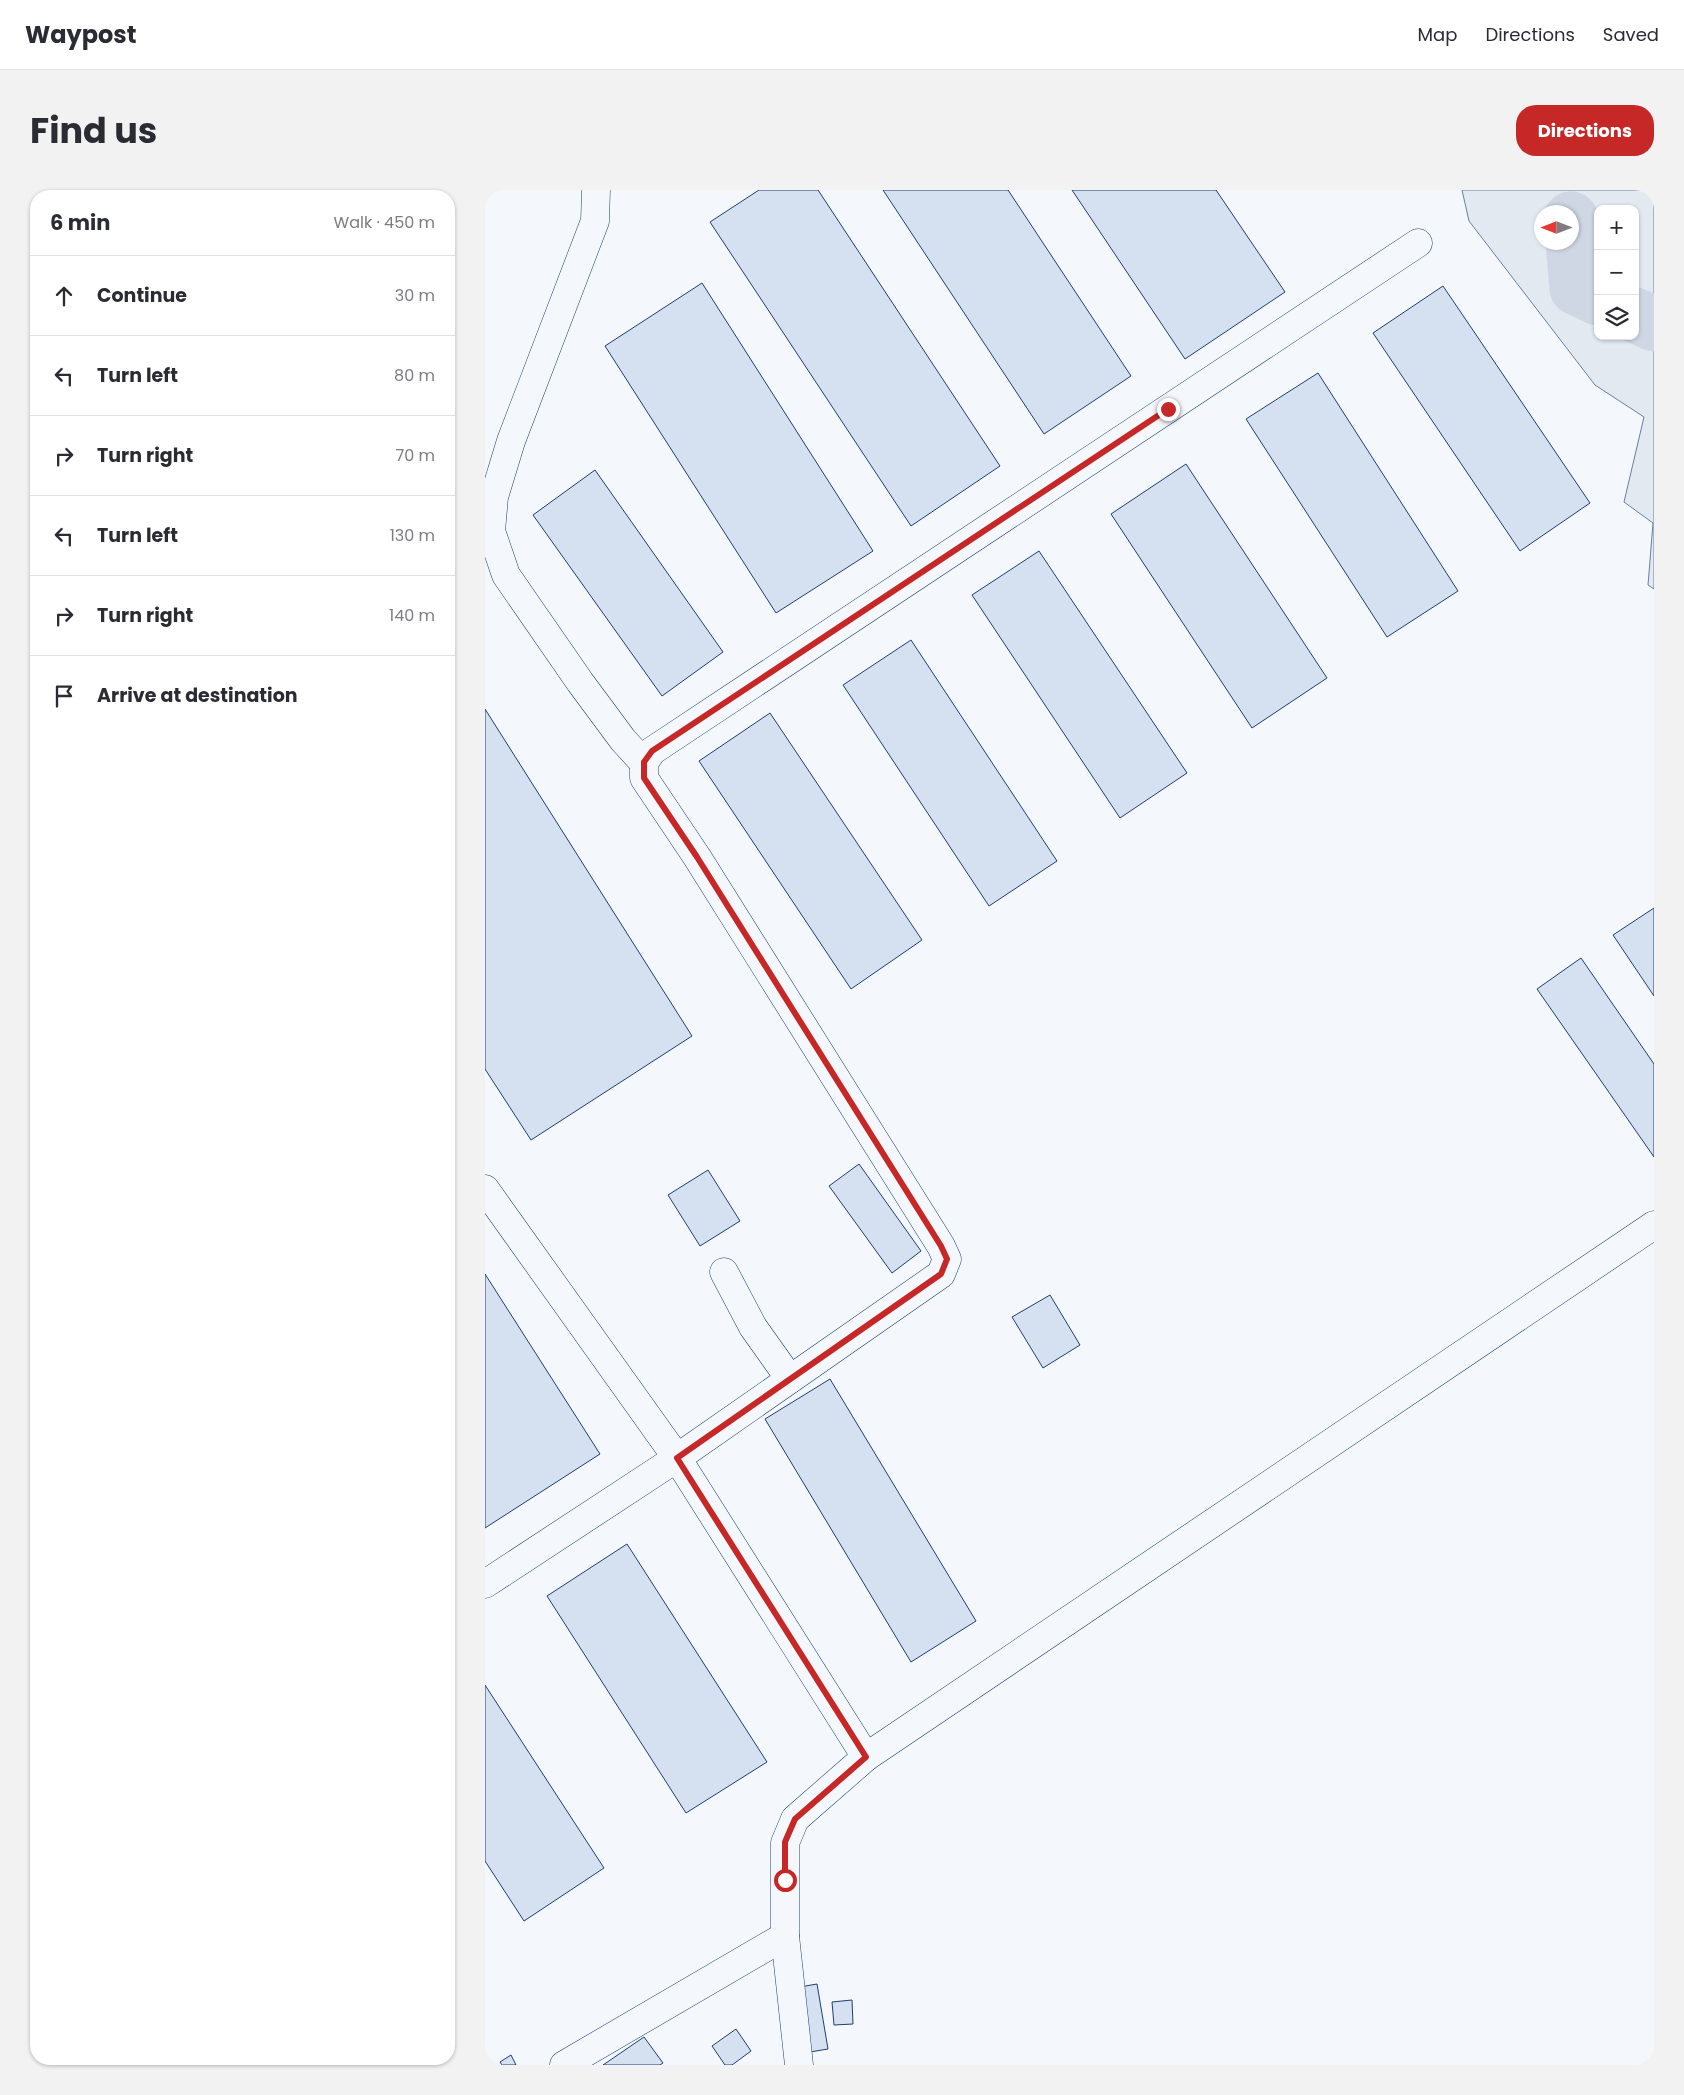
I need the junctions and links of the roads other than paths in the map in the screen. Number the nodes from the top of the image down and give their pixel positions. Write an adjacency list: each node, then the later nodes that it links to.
1 (596, 190): 3 (lane)
2 (1418, 243): 3 (lane)
3 (644, 762): 7 (lane)
4 (485, 1189): 8 (lane)
5 (1654, 1225): 10 (lane)
6 (725, 1272): 7 (lane)
7 (791, 1379): 8 (lane)
8 (677, 1458): 9 (lane); 10 (lane)
9 (485, 1584)
10 (866, 1757): 11 (lane)
11 (785, 1936): 12 (lane); 13 (lane)
12 (564, 2065)
13 (799, 2065)

